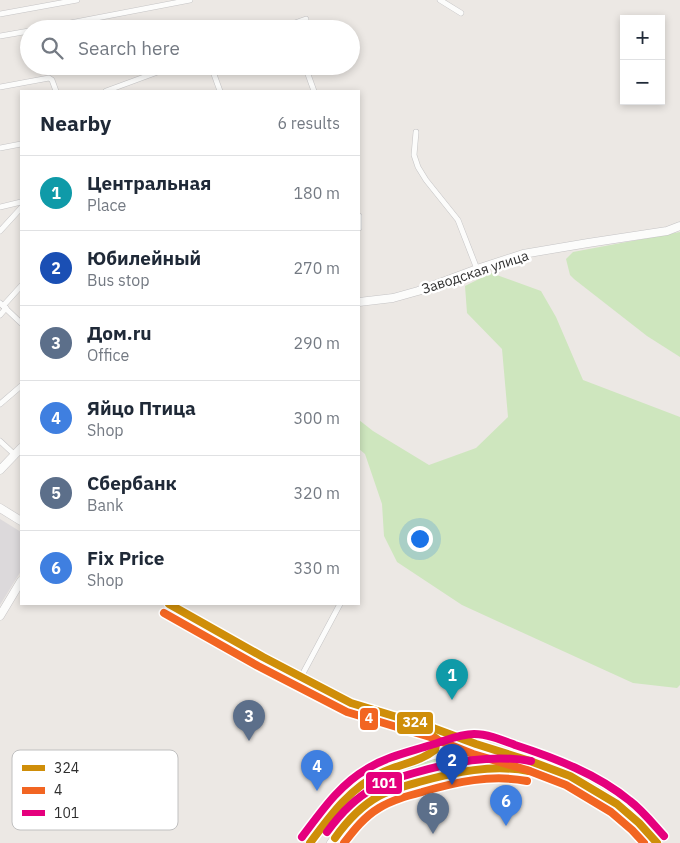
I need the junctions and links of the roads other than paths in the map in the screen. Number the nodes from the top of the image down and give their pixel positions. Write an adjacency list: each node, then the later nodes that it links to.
1 (76, 0): 4 (street)
2 (190, 0): 6 (street)
3 (440, 0): 5 (street)
4 (0, 14)
5 (461, 14)
6 (86, 20)
7 (20, 33): 8 (street)
8 (0, 36)
9 (148, 75): 12 (street)
10 (214, 75): 17 (street)
11 (308, 75): 18 (street)
12 (123, 84): 15 (street); 16 (street)
13 (0, 87): 14 (street)
14 (56, 90)
15 (108, 90)
16 (126, 90)
17 (220, 90)
18 (314, 90)
19 (416, 132): 27 (street)
20 (20, 144): 21 (street)
21 (0, 148)
22 (20, 202): 23 (street)
23 (0, 207)
24 (20, 209): 26 (street)
25 (680, 226): 27 (main road, Заводская улица)
26 (0, 231)
27 (477, 269): 29 (main road, Заводская улица)
28 (20, 287): 30 (street)
29 (360, 302)
30 (3, 306): 31 (street); 32 (street)
31 (0, 315)
32 (20, 322)
33 (20, 387): 34 (street)
34 (0, 404)
35 (0, 441): 37 (street)
36 (20, 449): 37 (main road)
37 (16, 455): 38 (main road)
38 (0, 470)
39 (0, 508): 40 (main road)
40 (20, 520)
41 (20, 583): 44 (main road)
42 (171, 605): 45 (main road)
43 (339, 605): 45 (street)
44 (0, 616)
45 (301, 677): 46 (main road)
46 (408, 721): 47 (main road); 48 (main road)
47 (479, 745): 48 (main road); 49 (main road); 53 (main road)
48 (412, 761): 50 (main road)
49 (469, 771): 51 (main road); 52 (main road)
50 (310, 843)
51 (331, 843)
52 (645, 843)
53 (657, 843)

